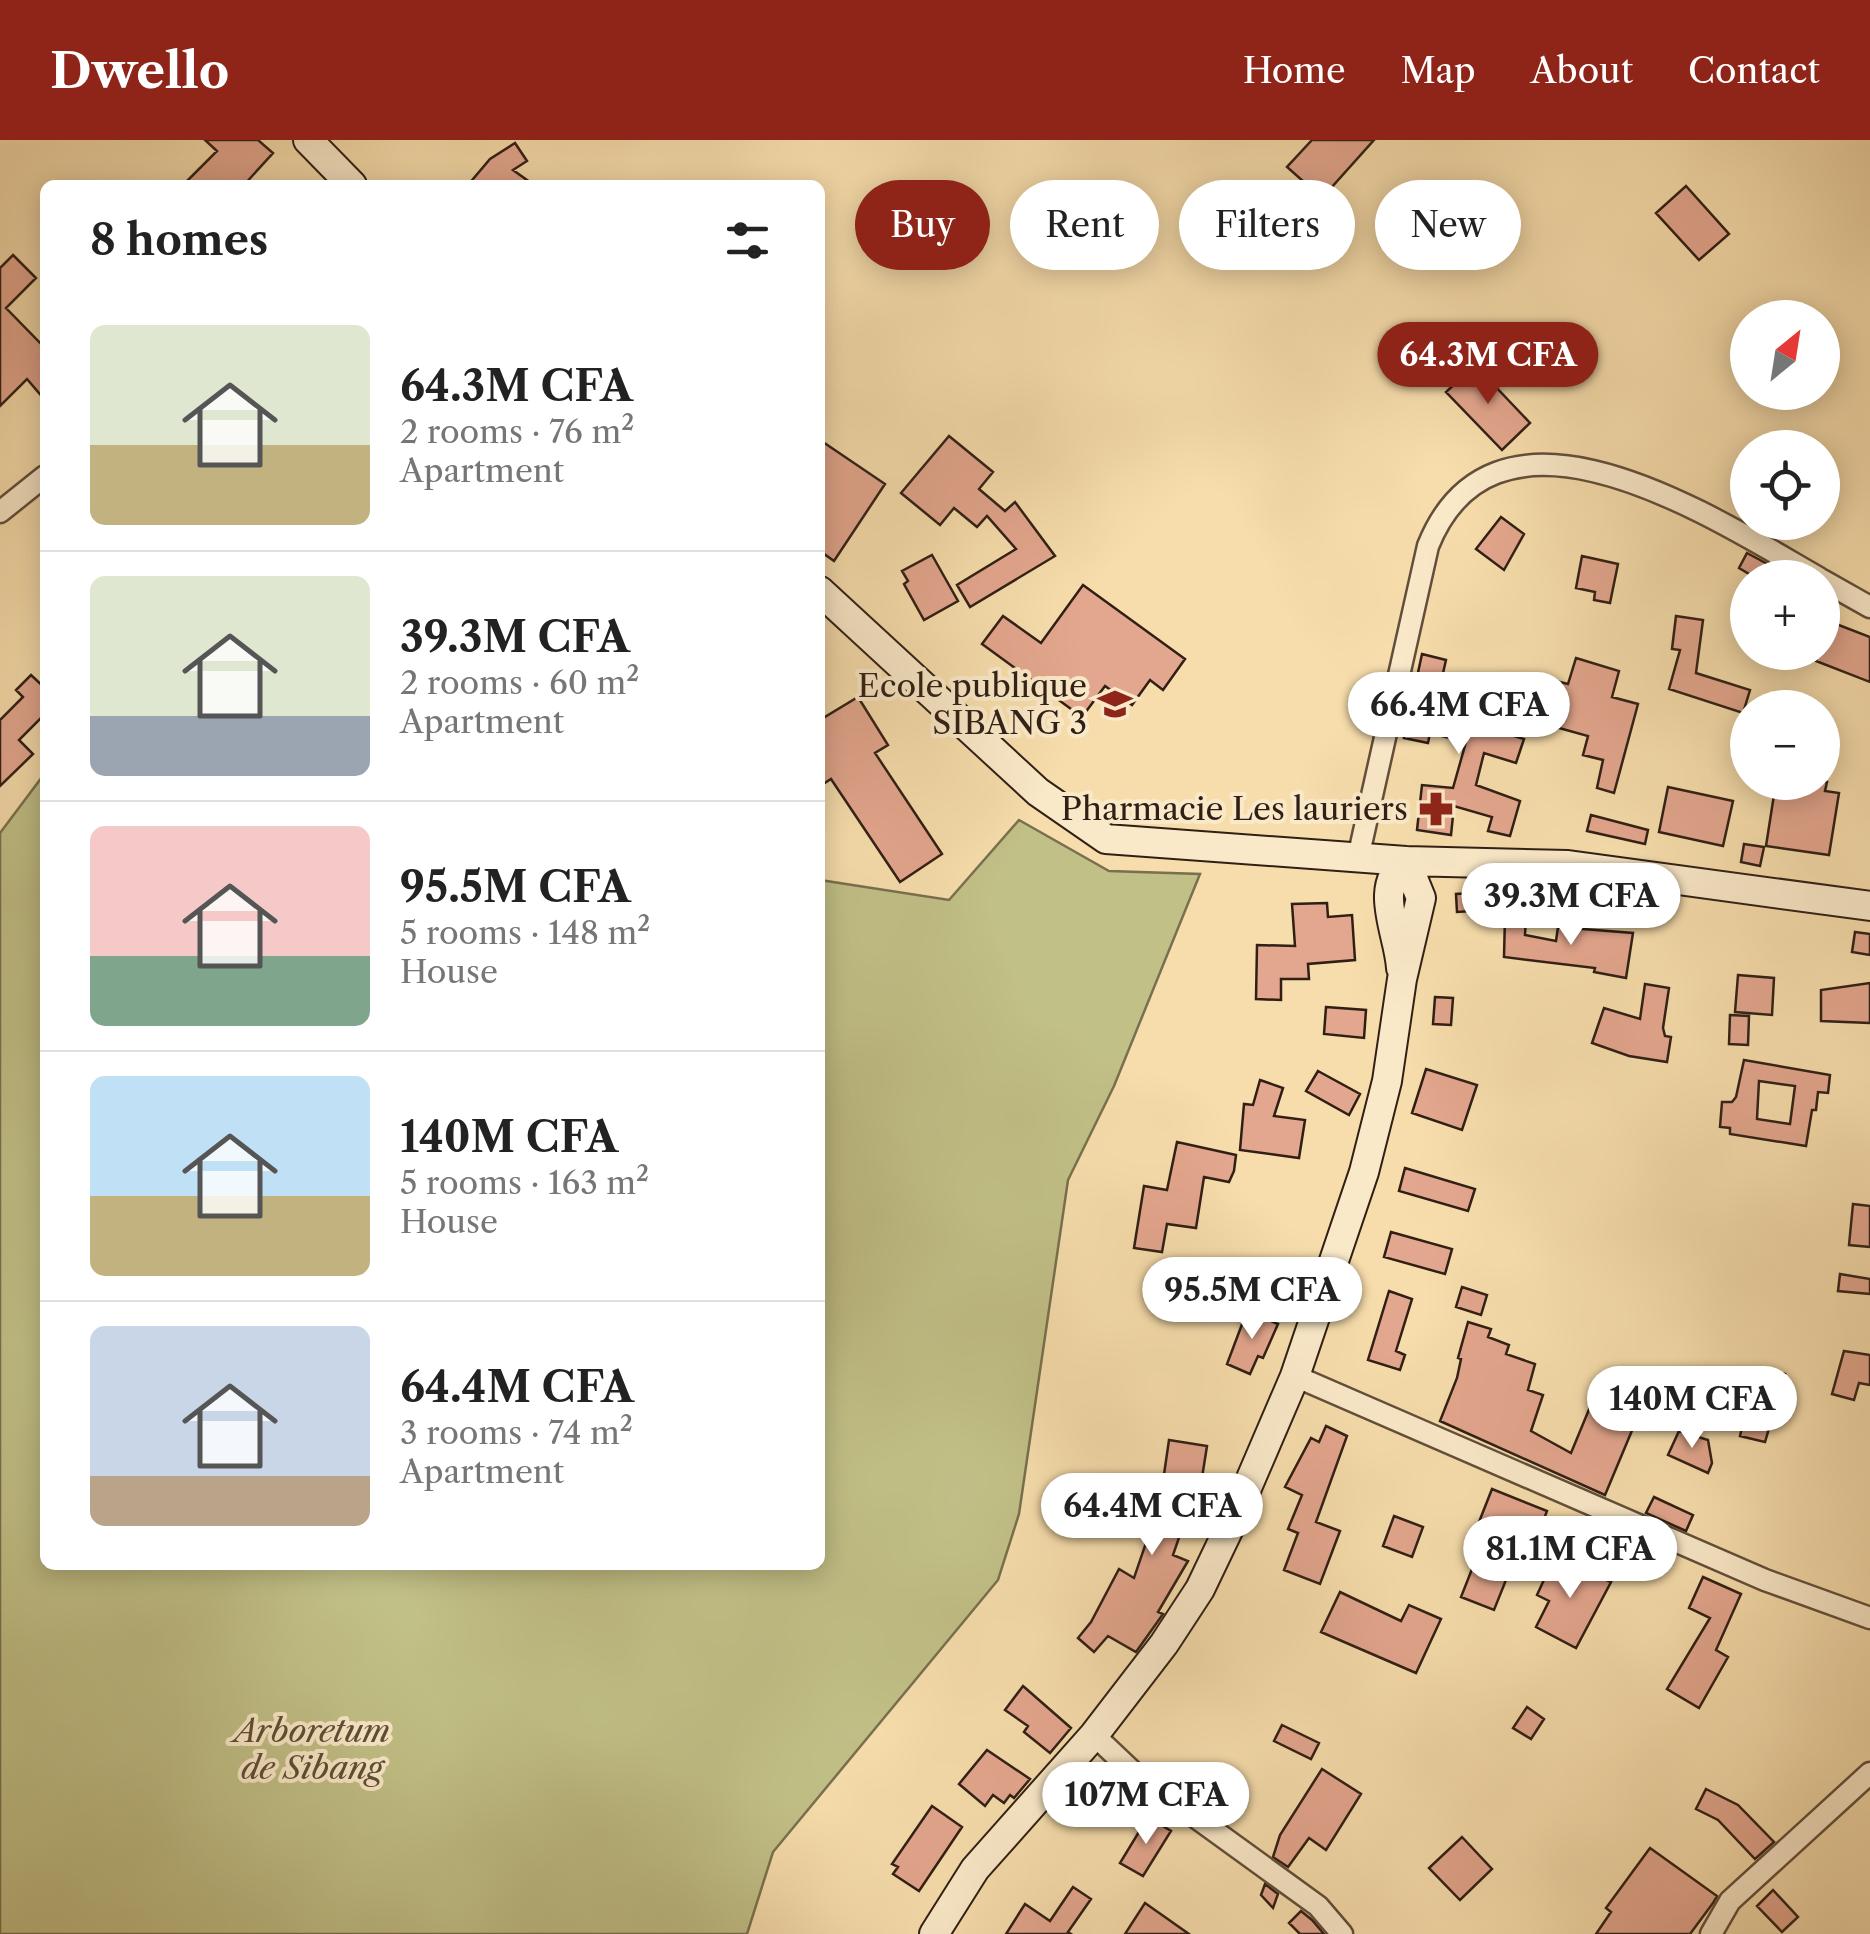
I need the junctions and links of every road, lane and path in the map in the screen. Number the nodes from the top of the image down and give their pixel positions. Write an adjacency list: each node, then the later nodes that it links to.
1 (308, 140): 2 (street)
2 (347, 180)
3 (40, 480): 4 (street)
4 (0, 512)
5 (1786, 560): 10 (street)
6 (1840, 589): 8 (street)
7 (825, 596): 9 (street)
8 (1870, 606)
9 (1318, 856): 10 (street); 14 (street)
10 (1358, 858): 11 (street)
11 (1406, 861): 12 (street); 14 (street)
12 (1487, 862): 13 (street); 14 (street)
13 (1870, 906)
14 (1405, 927): 15 (street)
15 (1295, 1376): 16 (street); 17 (street)
16 (1870, 1618)
17 (1094, 1735): 19 (street); 20 (street)
18 (1870, 1772): 21 (street)
19 (934, 1934)
20 (1342, 1934)
21 (1711, 1934)

